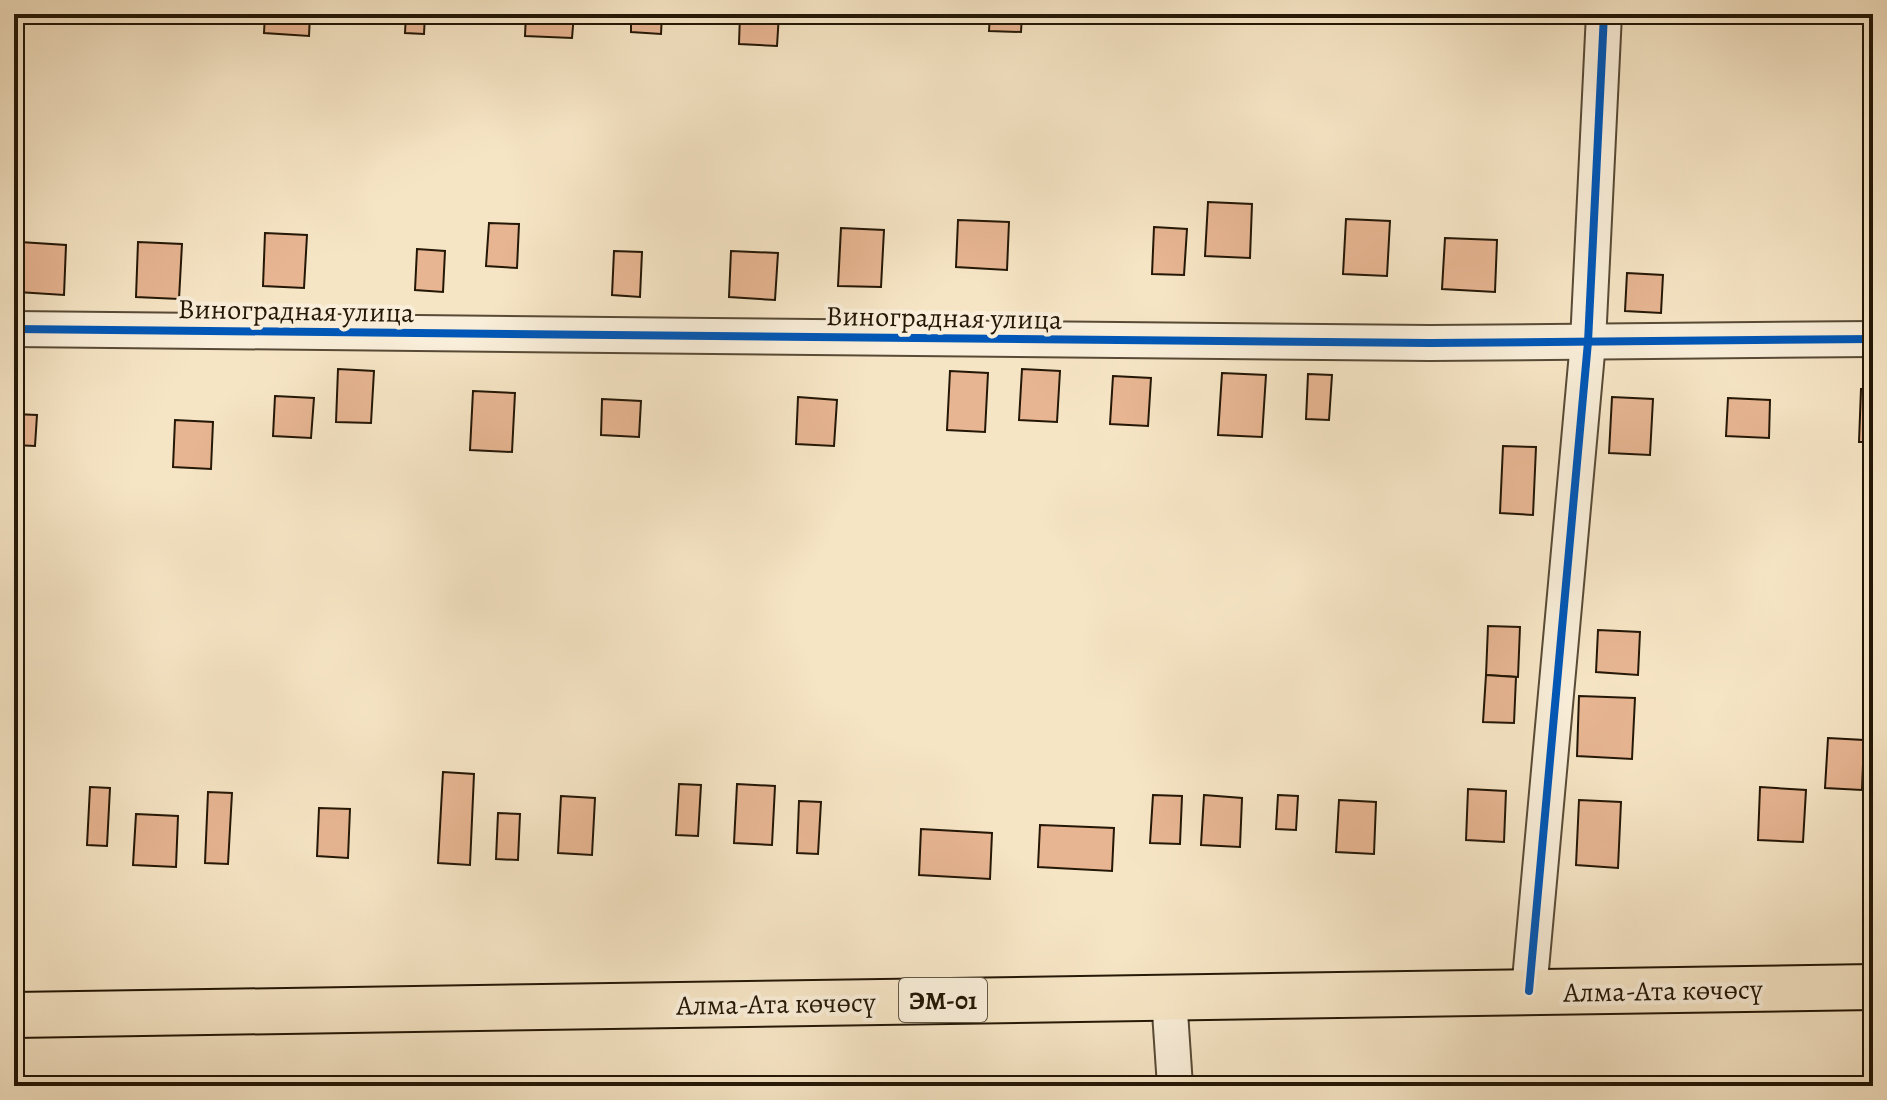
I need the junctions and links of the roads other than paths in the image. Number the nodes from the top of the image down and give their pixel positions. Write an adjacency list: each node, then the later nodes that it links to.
1 (1604, 14): 4 (street)
2 (14, 329): 4 (street, Виноградная улица)
3 (1873, 339): 4 (street, Виноградная улица)
4 (1588, 342): 6 (street)
5 (1873, 987): 6 (highway, Алма-Ата көчөсү / ЭМ-01)
6 (1529, 991): 7 (highway, Алма-Ата көчөсү / ЭМ-01)
7 (1169, 997): 8 (highway, Алма-Ата көчөсү / ЭМ-01); 9 (street)
8 (14, 1015)
9 (1175, 1086)

